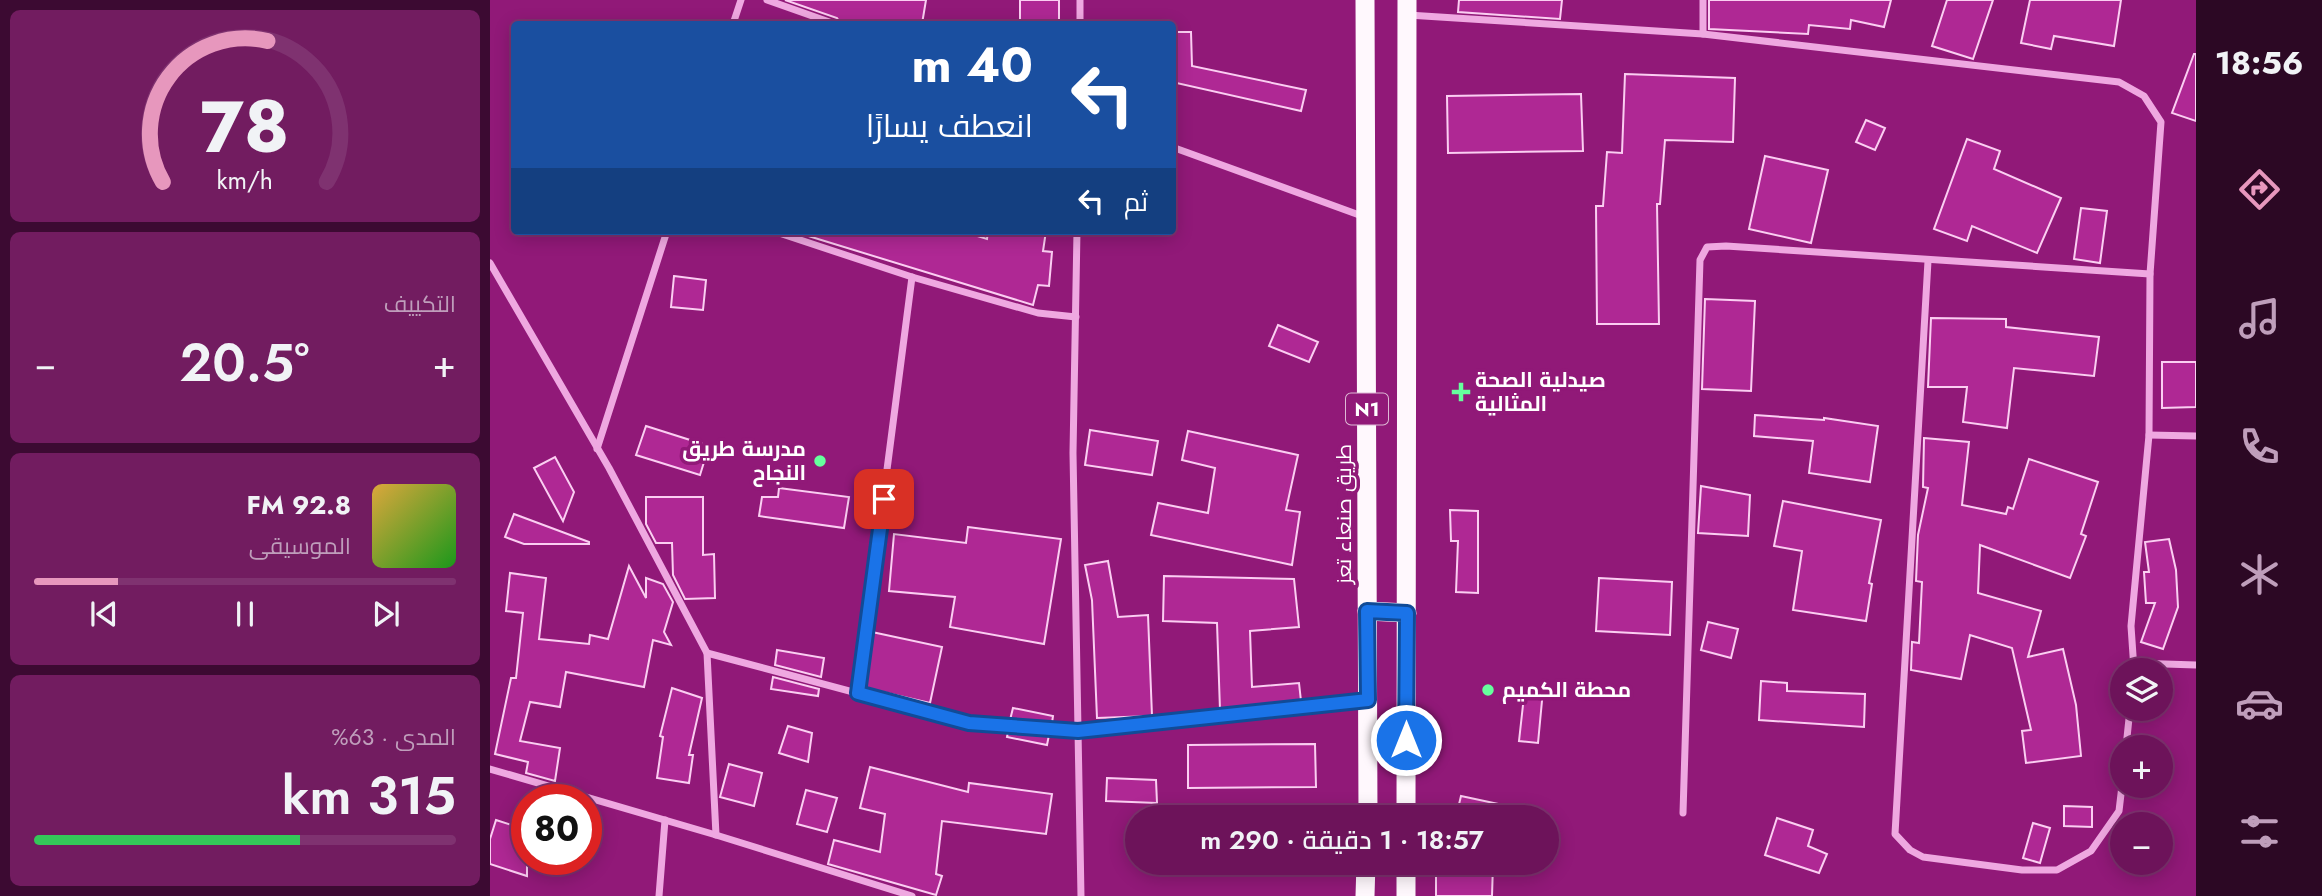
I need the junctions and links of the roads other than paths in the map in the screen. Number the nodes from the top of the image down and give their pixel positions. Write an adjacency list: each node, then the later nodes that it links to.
1 (741, 0): 7 (street)
2 (766, 0): 8 (street)
3 (1080, 0): 9 (street)
4 (1365, 0): 12 (highway, طريق صنعاء تعز / N1)
5 (1703, 0): 10 (street)
6 (1407, 8): 10 (street); 25 (highway, N1)
7 (734, 21)
8 (826, 21)
9 (1080, 21)
10 (1703, 34): 18 (street)
11 (1176, 148): 12 (street)
12 (1368, 218): 24 (highway, طريق صنعاء تعز / N1)
13 (666, 235): 23 (street)
14 (785, 235): 19 (street)
15 (1077, 235): 20 (street)
16 (1928, 261): 18 (street); 34 (street); 37 (street)
17 (490, 263): 23 (street)
18 (2150, 274): 21 (street)
19 (912, 277): 20 (street); 30 (street)
20 (1076, 318): 32 (street)
21 (2149, 435): 22 (street); 27 (street)
22 (2196, 436)
23 (597, 449): 26 (street)
24 (1367, 611): 25 (highway); 31 (highway, طريق صنعاء تعز / N1)
25 (1407, 613): 36 (highway, N1)
26 (707, 653): 30 (street); 39 (street)
27 (2133, 658)
28 (2173, 665): 29 (street)
29 (2196, 665)
30 (858, 693): 32 (street)
31 (1368, 700): 32 (street); 35 (highway, طريق صنعاء تعز / N1)
32 (1078, 731): 44 (street)
33 (490, 769): 38 (street)
34 (2121, 798)
35 (1368, 805)
36 (1406, 805)
37 (1684, 813)
38 (665, 820): 39 (street); 42 (street)
39 (716, 835): 43 (street)
40 (1366, 875): 45 (highway)
41 (1406, 875): 46 (highway)
42 (660, 896)
43 (912, 896)
44 (1081, 896)
45 (1365, 896)
46 (1406, 896)

